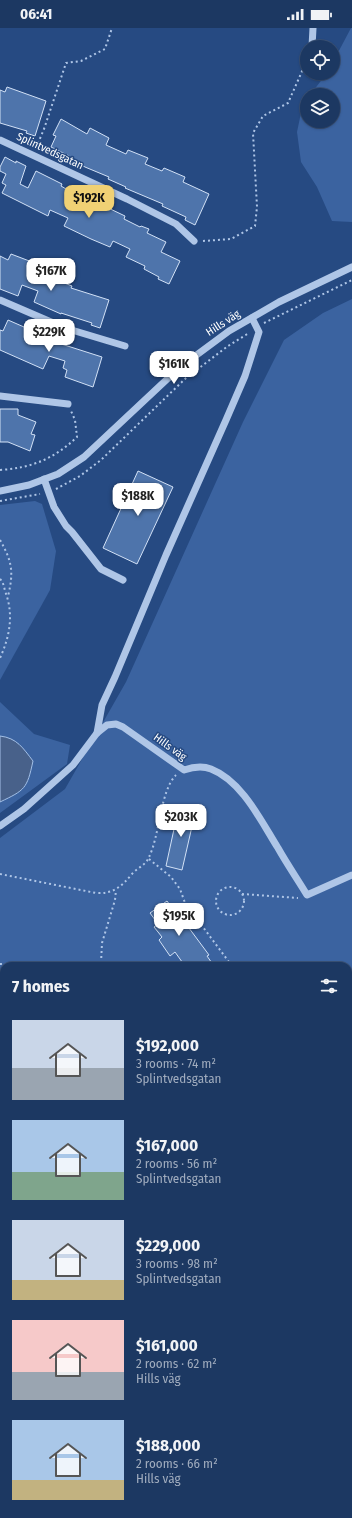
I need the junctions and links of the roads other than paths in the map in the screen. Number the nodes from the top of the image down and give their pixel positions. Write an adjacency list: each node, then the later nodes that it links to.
1 (313, 28): 2 (street)
2 (312, 40)
3 (0, 140): 4 (street, Splintvedsgatan)
4 (194, 241)
5 (352, 267): 7 (street, Hills väg)
6 (0, 300): 8 (street)
7 (252, 318): 11 (street, Hills väg); 14 (street)
8 (125, 346)
9 (0, 396): 10 (street)
10 (68, 404)
11 (44, 479): 12 (street, Hills väg); 13 (street)
12 (0, 491)
13 (123, 580)
14 (97, 733): 15 (street, Hills väg); 16 (street, Hills väg)
15 (0, 826)
16 (352, 875)

